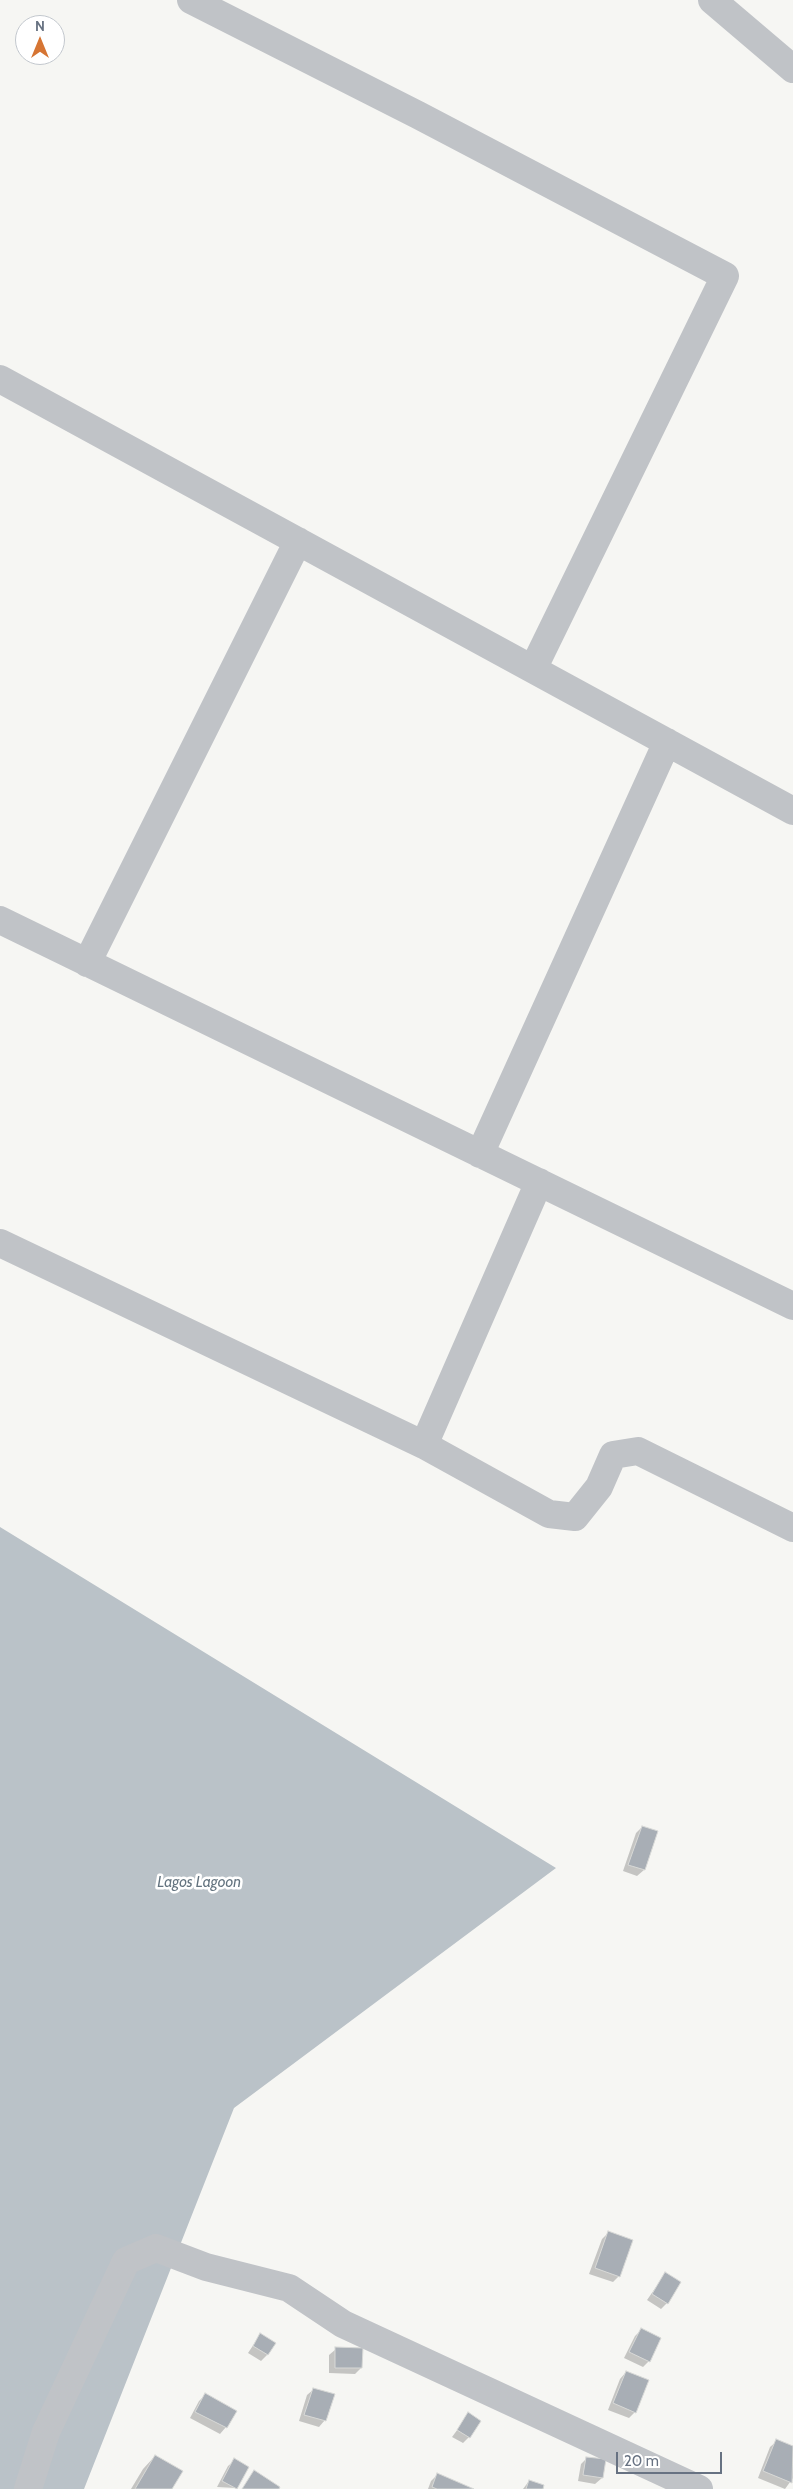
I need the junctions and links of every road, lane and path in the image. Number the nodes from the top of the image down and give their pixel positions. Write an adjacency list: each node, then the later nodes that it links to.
1 (191, 0): 6 (street)
2 (712, 0): 3 (street)
3 (793, 69)
4 (0, 379): 5 (street)
5 (298, 541): 6 (street); 10 (street)
6 (533, 669): 7 (street)
7 (667, 742): 8 (street); 11 (street)
8 (793, 811)
9 (0, 920): 10 (street)
10 (87, 963): 11 (street)
11 (480, 1154): 12 (street)
12 (539, 1182): 14 (street); 15 (street)
13 (0, 1243): 15 (street)
14 (793, 1306)
15 (424, 1445): 16 (street)
16 (793, 1528)
17 (28, 2489): 18 (street)
18 (699, 2489)

